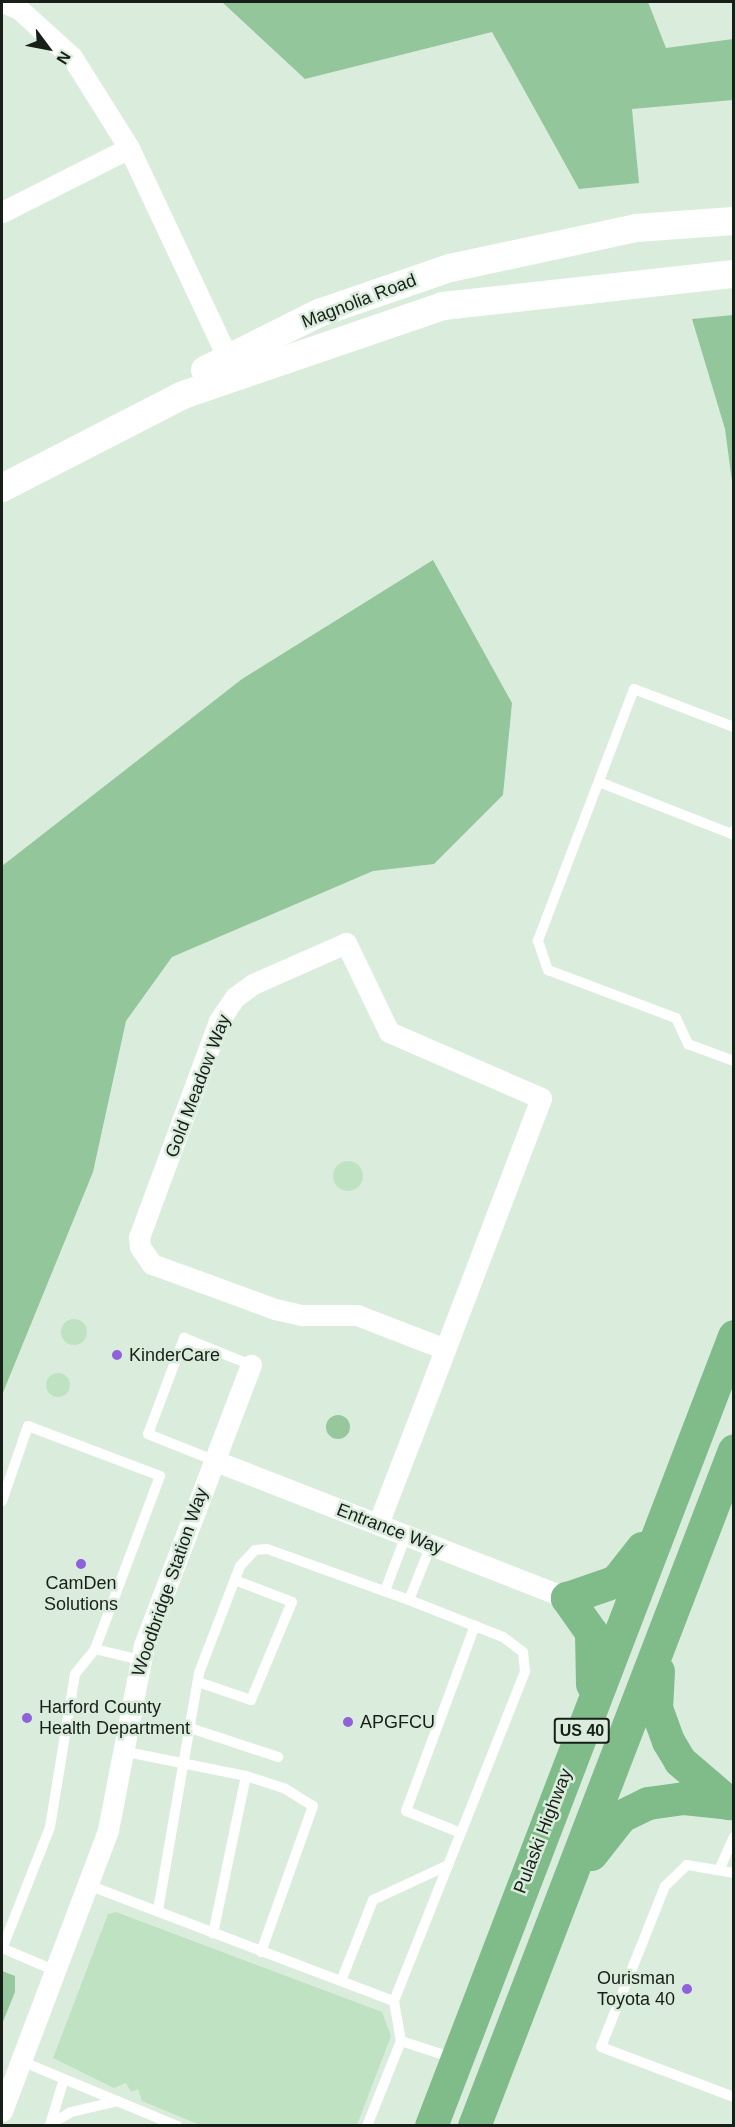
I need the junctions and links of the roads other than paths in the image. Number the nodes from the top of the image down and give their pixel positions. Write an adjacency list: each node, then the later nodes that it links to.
1 (2, 2): 2 (street)
2 (129, 148): 3 (street); 6 (street)
3 (2, 212)
4 (734, 221): 6 (main road, Magnolia Road)
5 (734, 274): 7 (main road, Magnolia Road)
6 (228, 358): 7 (main road, Magnolia Road)
7 (11, 483)
8 (734, 727): 9 (lane)
9 (598, 782): 10 (lane); 11 (lane)
10 (734, 830)
11 (734, 1061)
12 (734, 1336): 18 (highway, Pulaski Highway / US 40)
13 (445, 1349): 13 (street, Gold Meadow Way); 19 (street, Gold Meadow Way)
14 (250, 1365): 16 (street, Woodbridge Station Way); 16 (lane)
15 (734, 1450): 27 (highway, US 40)
16 (213, 1460): 19 (street, Entrance Way); 29 (street, Woodbridge Station Way)
17 (2, 1501): 28 (lane)
18 (661, 1523): 24 (highway); 31 (highway, Pulaski Highway / US 40)
19 (378, 1524): 20 (street, Entrance Way)
20 (406, 1535): 21 (street, Entrance Way); 23 (lane)
21 (431, 1545): 24 (street, Entrance Way); 25 (lane)
22 (235, 1580): 23 (lane); 30 (lane); 30 (lane)
23 (385, 1591): 25 (lane)
24 (567, 1598): 31 (highway)
25 (409, 1600): 26 (lane)
26 (475, 1625): 38 (lane); 38 (lane)
27 (660, 1642): 37 (highway); 44 (highway, US 40)
28 (95, 1649): 29 (lane); 47 (lane)
29 (140, 1660): 33 (street, Woodbridge Station Way)
30 (198, 1682): 32 (lane)
31 (589, 1712): 53 (highway, Pulaski Highway / US 40)
32 (190, 1728): 34 (lane); 35 (lane)
33 (122, 1751): 35 (lane); 43 (street, Woodbridge Station Way)
34 (278, 1757)
35 (186, 1761): 36 (lane); 45 (lane)
36 (246, 1776): 46 (lane); 48 (lane)
37 (731, 1803): 44 (highway)
38 (461, 1833): 40 (lane)
39 (734, 1837): 41 (lane)
40 (448, 1865): 50 (lane); 51 (lane)
41 (720, 1868): 42 (lane); 56 (lane)
42 (734, 1873)
43 (87, 1885): 45 (lane); 49 (street, Woodbridge Station Way)
44 (564, 1896): 63 (highway, US 40)
45 (158, 1911): 46 (lane)
46 (213, 1934): 48 (lane)
47 (2, 1948): 49 (lane)
48 (261, 1952): 50 (lane)
49 (56, 1971): 54 (street, Woodbridge Station Way)
50 (341, 1981): 51 (lane)
51 (394, 2001): 52 (lane)
52 (401, 2041): 53 (lane); 61 (lane)
53 (456, 2059): 62 (highway, Pulaski Highway / US 40)
54 (21, 2061): 55 (lane); 58 (street, Woodbridge Station Way)
55 (64, 2079): 57 (lane); 59 (lane)
56 (734, 2097)
57 (118, 2101): 59 (lane); 60 (lane)
58 (2, 2111)
59 (51, 2125)
60 (177, 2126)
61 (367, 2126)
62 (430, 2126)
63 (474, 2126)

